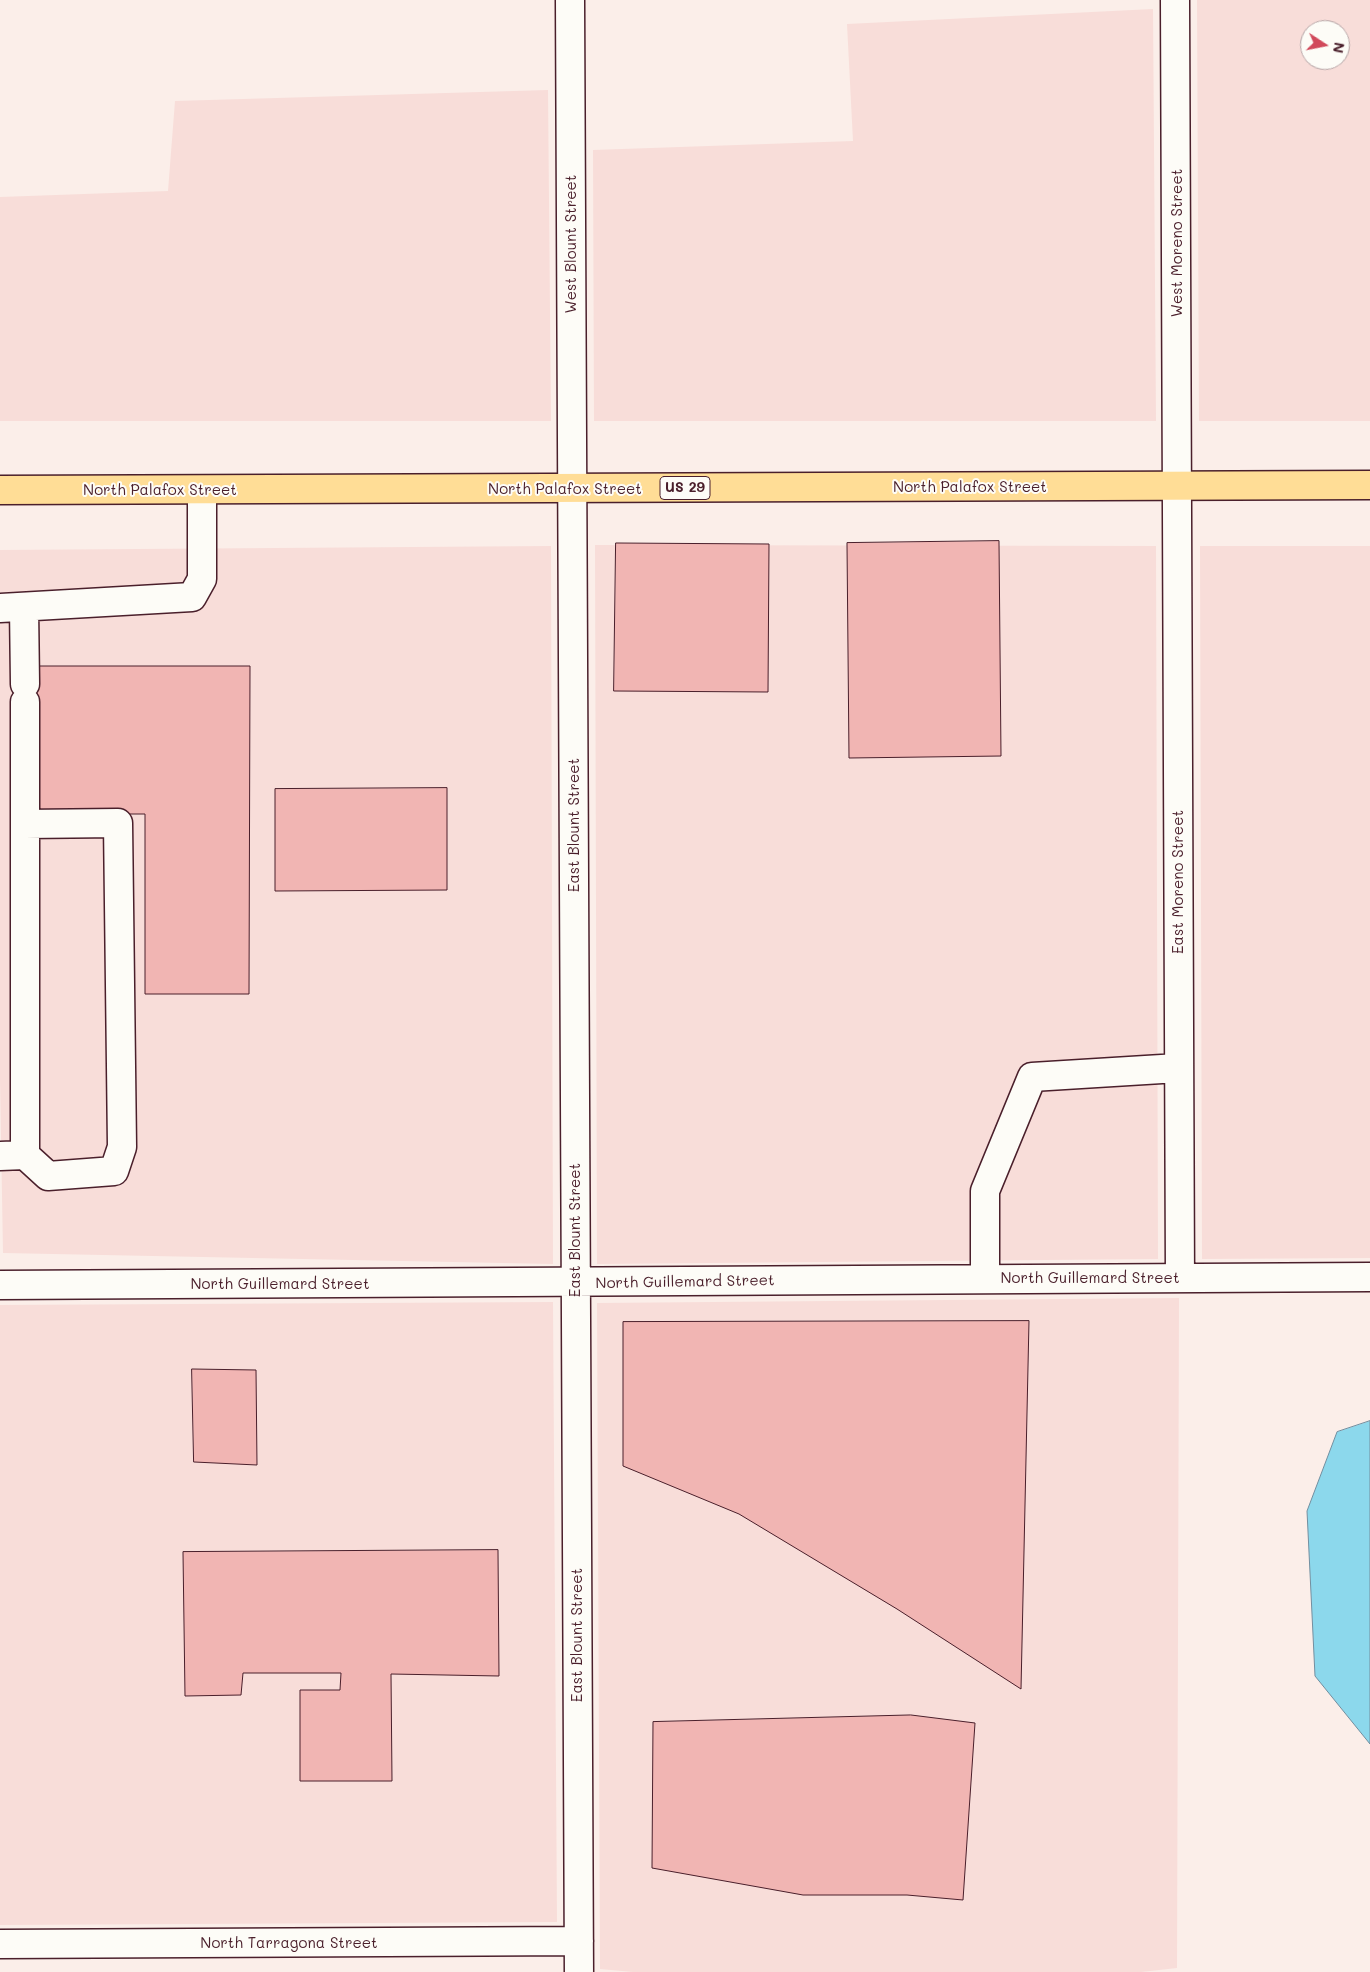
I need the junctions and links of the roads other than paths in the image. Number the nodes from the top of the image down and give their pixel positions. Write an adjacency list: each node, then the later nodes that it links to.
1 (570, 0): 5 (street, West Blount Street)
2 (1175, 0): 4 (street, West Moreno Street)
3 (1370, 485): 4 (main road, North Palafox Street / US 29)
4 (1178, 486): 5 (main road, North Palafox Street / US 29); 10 (street, East Moreno Street)
5 (573, 489): 7 (main road, North Palafox Street / US 29); 15 (street, East Blount Street)
6 (0, 490): 7 (main road, North Palafox Street / US 29)
7 (202, 490): 8 (street)
8 (12, 607): 9 (street)
9 (25, 824): 11 (street); 11 (street)
10 (1178, 1068): 13 (street); 14 (street, East Moreno Street)
11 (12, 1156)
12 (1370, 1277): 14 (street, North Guillemard Street)
13 (985, 1278): 14 (street, North Guillemard Street); 15 (street, North Guillemard Street)
14 (1180, 1278)
15 (575, 1283): 16 (street, North Guillemard Street); 17 (street, East Blount Street)
16 (0, 1286)
17 (579, 1941): 18 (street, North Tarragona Street); 19 (street, East Blount Street)
18 (0, 1944)
19 (578, 1972)

